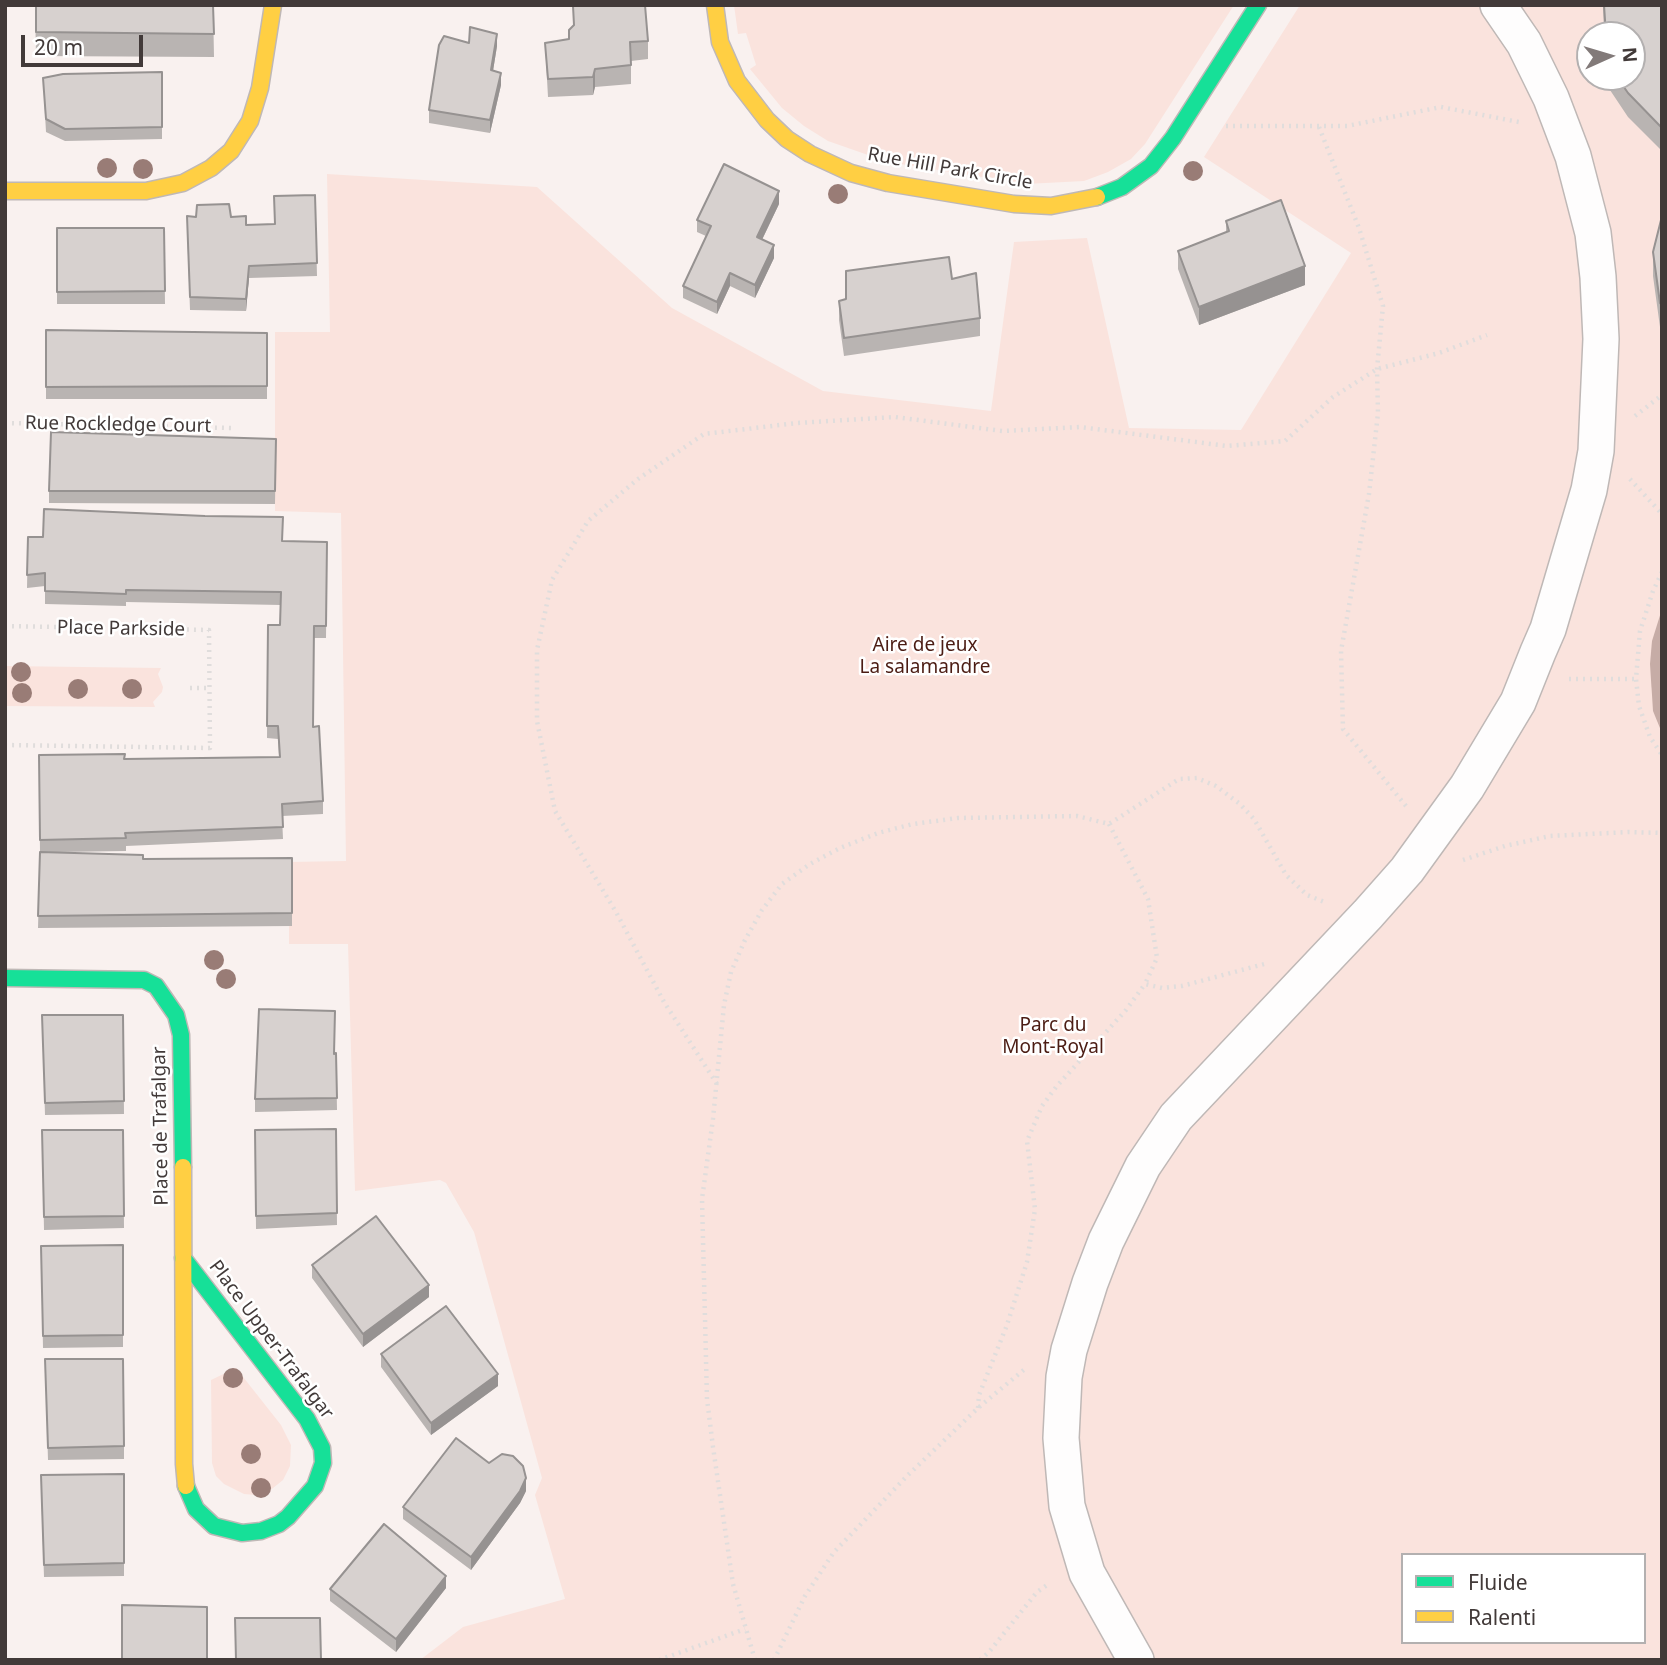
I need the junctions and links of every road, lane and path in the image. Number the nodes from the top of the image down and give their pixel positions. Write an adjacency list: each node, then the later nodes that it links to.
1 (273, 5): 8 (street)
2 (715, 5): 5 (street, Rue Hill Park Circle)
3 (1258, 5): 5 (street, Rue Hill Park Circle)
4 (1498, 5): 6 (street)
5 (1191, 111): 7 (path)
6 (1561, 125): 7 (path); 15 (street)
7 (1319, 127): 10 (path)
8 (5, 191)
9 (1487, 335): 10 (path)
10 (1377, 369): 23 (path); 29 (path)
11 (5, 423): 12 (path, Rue Rockledge Court)
12 (231, 428)
13 (1662, 572): 16 (path)
14 (5, 626): 18 (path, Place Parkside)
15 (1538, 652): 16 (path); 23 (street)
16 (1636, 679): 20 (path)
17 (190, 688): 18 (path)
18 (209, 688): 19 (path, Place Parkside)
19 (5, 745)
20 (1662, 755)
21 (1109, 824): 25 (path); 28 (path); 29 (path)
22 (1662, 833): 24 (path)
23 (1431, 836): 24 (street)
24 (1407, 870): 25 (street)
25 (1368, 914): 26 (street)
26 (1324, 961): 28 (path); 31 (street)
27 (5, 978): 30 (street, Place de Trafalgar)
28 (1145, 984): 32 (path)
29 (717, 1084): 34 (path)
30 (183, 1258): 30 (street, Place Upper-Trafalgar)
31 (1069, 1350): 32 (path); 33 (street)
32 (978, 1408): 37 (path)
33 (1087, 1573): 38 (path); 39 (street)
34 (745, 1629): 35 (path); 36 (path)
35 (659, 1660)
36 (755, 1660)
37 (774, 1660)
38 (980, 1660)
39 (1136, 1660)

